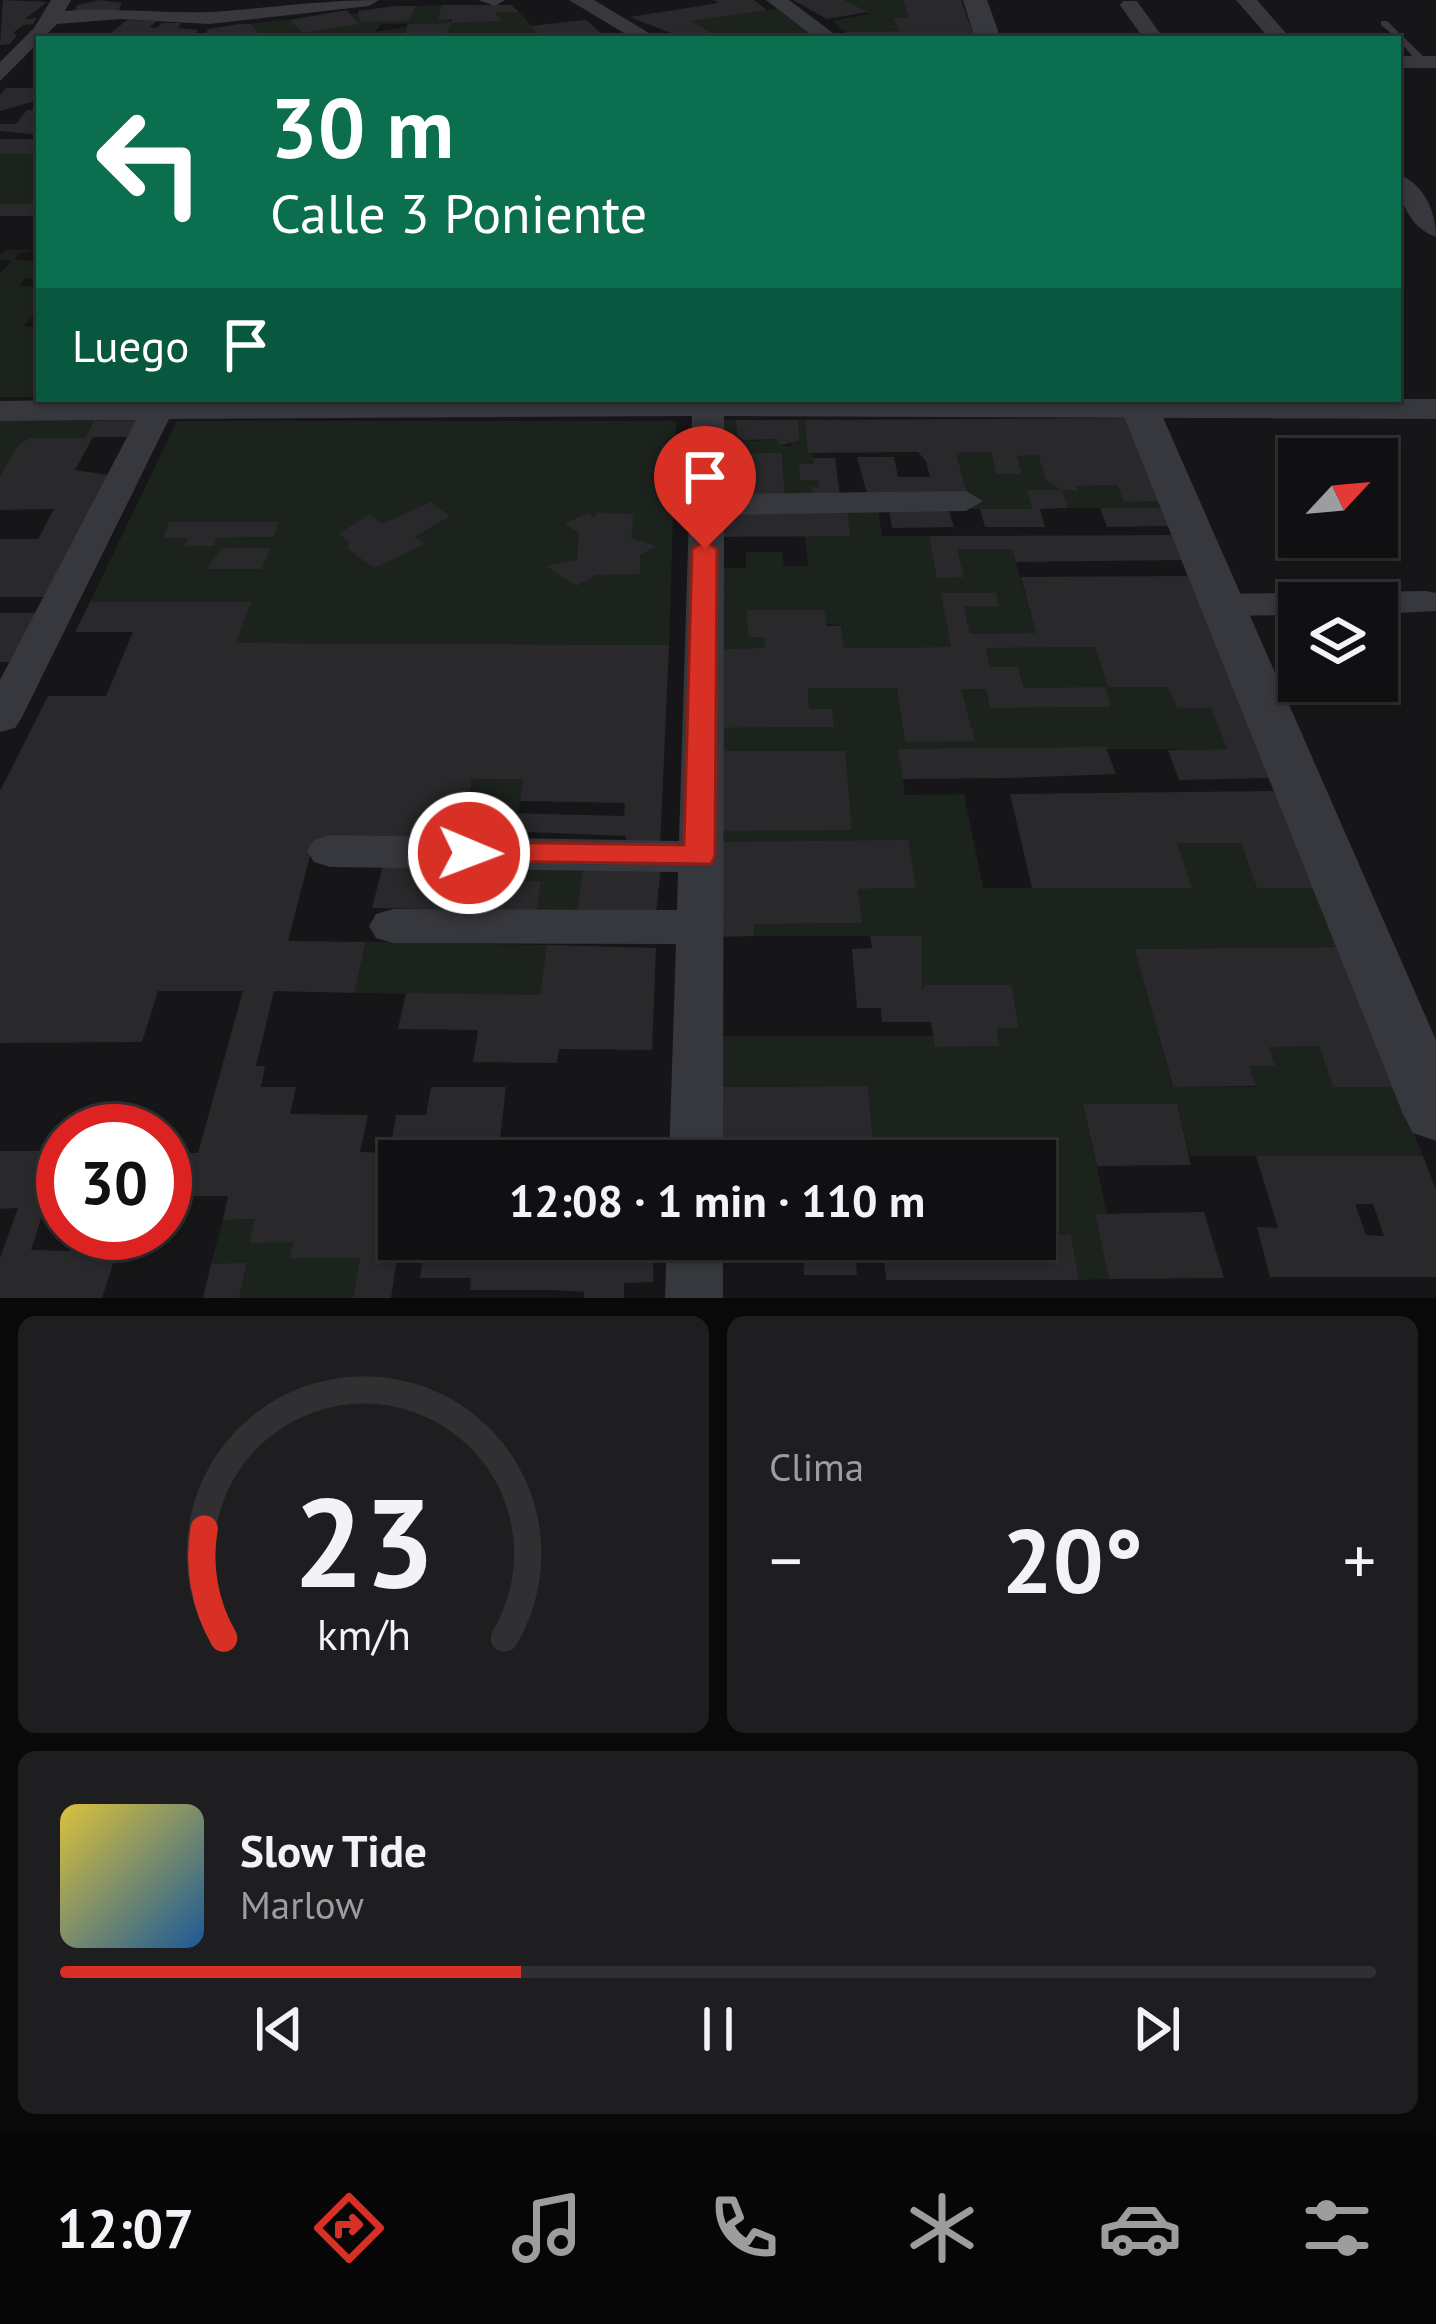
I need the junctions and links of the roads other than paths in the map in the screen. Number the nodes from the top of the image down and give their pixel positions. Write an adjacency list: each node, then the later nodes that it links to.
1 (369, 0): 8 (street)
2 (579, 0): 11 (street)
3 (776, 0): 12 (street)
4 (976, 0): 13 (street)
5 (1246, 0): 15 (street)
6 (1130, 5): 14 (street)
7 (126, 7): 8 (street); 9 (street)
8 (250, 8)
9 (52, 22)
10 (1384, 23): 16 (lane)
11 (644, 36)
12 (828, 36)
13 (987, 36)
14 (1152, 36)
15 (1278, 36)
16 (1399, 36)
17 (36, 37): 21 (street)
18 (1401, 37): 19 (lane)
19 (1430, 62)
20 (36, 66): 21 (street)
21 (2, 69)
22 (1401, 186): 23 (street)
23 (1436, 229)
24 (708, 402): 25 (street); 26 (street); 30 (street)
25 (1138, 403): 27 (street); 33 (street)
26 (160, 405): 28 (street); 35 (street)
27 (1436, 410)
28 (0, 411)
29 (965, 501): 30 (street)
30 (706, 505): 37 (street)
31 (1398, 602): 32 (street)
32 (1426, 602)
33 (1220, 604): 34 (street); 40 (street)
34 (1278, 604)
35 (0, 719)
36 (330, 850): 37 (street)
37 (700, 856): 39 (street)
38 (393, 926): 39 (street)
39 (700, 927): 41 (street)
40 (1436, 1114)
41 (696, 1140)
42 (695, 1260): 43 (street)
43 (694, 1298)

